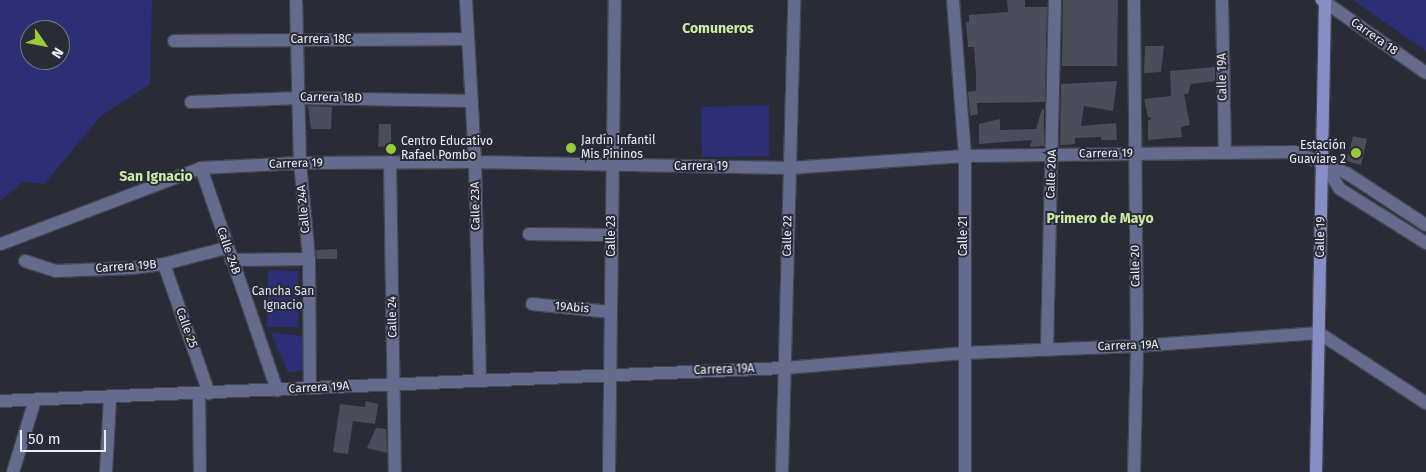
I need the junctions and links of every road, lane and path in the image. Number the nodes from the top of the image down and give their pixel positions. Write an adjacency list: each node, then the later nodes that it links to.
1 (296, 0): 10 (street, Calle 24A)
2 (466, 0): 11 (street, Calle 23A)
3 (615, 0): 25 (street, Calle 23)
4 (794, 0): 27 (street, Calle 22)
5 (952, 0): 20 (street, Calle 21)
6 (1055, 0): 19 (street, Calle 20A)
7 (1134, 0): 18 (street, Calle 20)
8 (1222, 0): 17 (street, Calle 19A)
9 (1323, 1): 13 (street, Carrera 18); 24 (main road, Calle 19)
10 (298, 40): 11 (street, Carrera 18C); 12 (street, Carrera 18C); 14 (street, Calle 24A)
11 (468, 40): 15 (street, Calle 23A)
12 (174, 41)
13 (1426, 73)
14 (300, 98): 15 (street, Carrera 18D); 16 (street, Carrera 18D); 23 (street, Calle 24A)
15 (472, 101): 22 (street, Calle 23A)
16 (191, 102)
17 (1225, 153): 18 (street, Carrera 19); 24 (street, Carrera 19)
18 (1134, 154): 19 (street, Carrera 19); 40 (street, Calle 20)
19 (1053, 155): 20 (street, Carrera 19); 41 (street, Calle 20A)
20 (965, 156): 27 (street, Carrera 19); 42 (street, Calle 21)
21 (390, 162): 22 (street, Carrera 19); 23 (street, Carrera 19); 46 (street, Calle 24)
22 (475, 162): 25 (street, Carrera 19); 45 (street, Calle 23A)
23 (300, 163): 26 (street, Carrera 19); 34 (street, Calle 24A)
24 (1323, 163): 28 (street, Carrera 19); 31 (street); 39 (main road, Calle 19)
25 (611, 166): 27 (street, Carrera 19); 30 (street, Calle 23)
26 (201, 168): 32 (street, Carrera 19); 33 (street, Calle 24B)
27 (789, 168): 43 (street, Calle 22)
28 (1426, 225)
29 (529, 234): 30 (street)
30 (612, 236): 38 (street, Calle 23)
31 (1426, 243)
32 (2, 244)
33 (228, 254): 34 (street, Carrera 19B); 36 (street, Carrera 19B); 48 (street, Calle 24B)
34 (308, 259): 47 (street, Calle 24A)
35 (25, 261): 36 (street, Carrera 19B)
36 (164, 264): 49 (street, Calle 25)
37 (532, 304): 38 (street, 19Abis)
38 (611, 312): 44 (street, Calle 23)
39 (1319, 333): 40 (street, Carrera 19A); 53 (street); 62 (main road, Calle 19)
40 (1137, 346): 41 (street, Carrera 19A); 61 (street, Calle 20)
41 (1047, 348): 42 (street, Carrera 19A)
42 (964, 353): 43 (street, Carrera 19A); 60 (street, Calle 21)
43 (785, 368): 44 (street, Carrera 19A); 59 (street, Calle 22)
44 (610, 373): 45 (street, Carrera 19A); 58 (street, Calle 23)
45 (480, 382): 46 (street, Carrera 19A)
46 (394, 384): 47 (street, Carrera 19A); 57 (street, Calle 24)
47 (310, 388): 48 (street, Carrera 19A)
48 (277, 390): 49 (street, Carrera 19A)
49 (204, 393): 50 (street, Carrera 19A); 56 (street, Calle 25)
50 (110, 398): 51 (street, Carrera 19A); 55 (street)
51 (35, 400): 52 (street, Carrera 19A); 54 (street)
52 (0, 401)
53 (1426, 403)
54 (13, 472)
55 (106, 472)
56 (200, 472)
57 (396, 472)
58 (609, 472)
59 (782, 472)
60 (965, 472)
61 (1134, 472)
62 (1316, 472)

